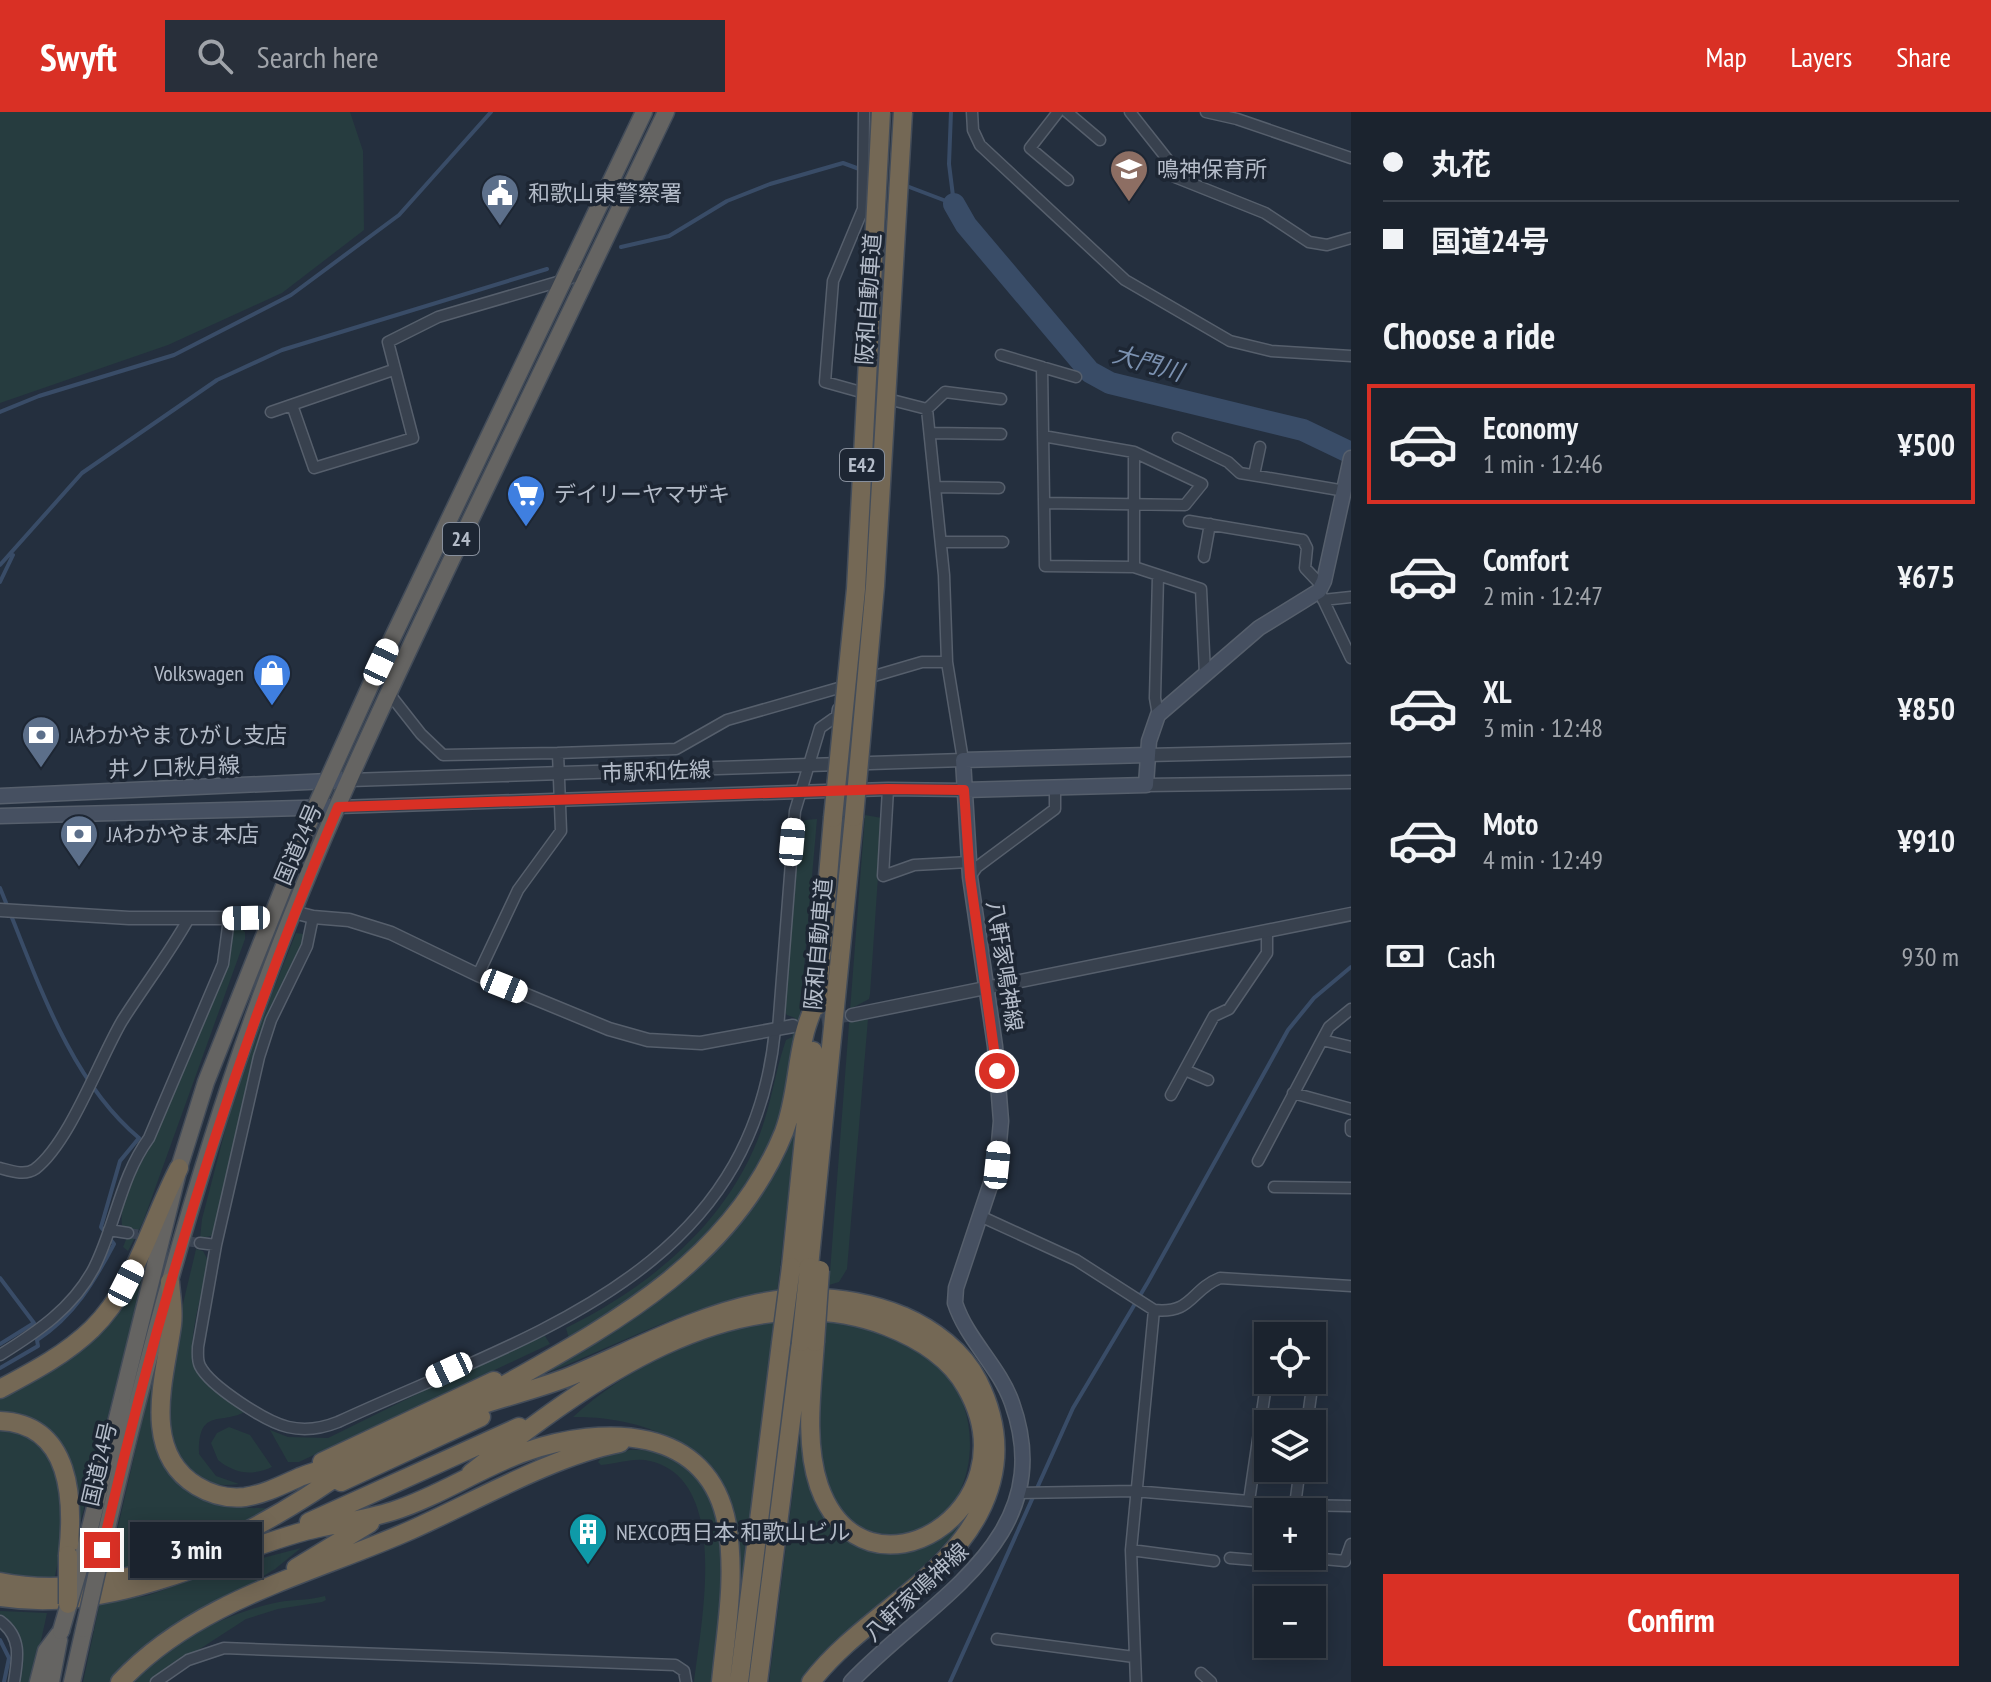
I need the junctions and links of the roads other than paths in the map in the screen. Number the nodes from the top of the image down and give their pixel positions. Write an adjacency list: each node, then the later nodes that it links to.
1 (644, 112): 16 (highway, 国道24号 / 24)
2 (666, 112): 15 (highway, 国道24号 / 24)
3 (864, 112): 24 (street)
4 (881, 112): 84 (highway, 阪和自動車道 / E42, bridge)
5 (903, 112): 106 (highway, 阪和自動車道 / E42, bridge)
6 (972, 112): 18 (street)
7 (1058, 112): 13 (street)
8 (1067, 112): 11 (street)
9 (1130, 112): 14 (street)
10 (1206, 112): 12 (street)
11 (1100, 140)
12 (1351, 158)
13 (1068, 180)
14 (1351, 238)
15 (588, 273): 16 (street); 52 (highway, 国道24号 / 24)
16 (565, 278): 20 (street); 62 (highway, 国道24号 / 24)
17 (1001, 355): 19 (street)
18 (1351, 356)
19 (1042, 367): 21 (street); 28 (street)
20 (393, 370): 23 (street); 23 (street)
21 (1076, 377)
22 (1001, 399): 24 (street)
23 (292, 405): 25 (street)
24 (927, 409): 26 (street)
25 (271, 412)
26 (930, 433): 27 (street); 35 (street)
27 (1001, 434)
28 (1043, 436): 31 (street); 37 (street)
29 (1178, 438): 33 (street)
30 (1260, 447): 33 (street)
31 (1134, 452): 38 (street); 38 (street)
32 (1351, 458): 34 (main road)
33 (1254, 475): 34 (street)
34 (1346, 486): 46 (main road)
35 (936, 487): 36 (street); 41 (street)
36 (999, 488)
37 (1044, 503): 38 (street); 44 (street)
38 (1133, 504): 44 (street)
39 (1189, 521): 40 (street)
40 (1210, 524): 43 (street); 46 (street)
41 (942, 542): 42 (street); 49 (street)
42 (1003, 542)
43 (1204, 557)
44 (1134, 567): 45 (street)
45 (1158, 576): 50 (street); 53 (street)
46 (1321, 592): 47 (street); 48 (street); 50 (main road)
47 (1351, 597)
48 (1351, 658)
49 (947, 662): 51 (street); 57 (street)
50 (1205, 674): 53 (main road)
51 (840, 688): 55 (street); 58 (street)
52 (388, 692): 55 (street); 60 (highway, 国道24号 / 24)
53 (1158, 715): 56 (main road)
54 (1351, 750): 56 (street)
55 (558, 753): 59 (street)
56 (1148, 755): 57 (main road); 63 (main road)
57 (963, 760): 58 (street, 市駅和佐線); 66 (main road, 八軒家鳴神線)
58 (809, 765): 59 (street, 市駅和佐線); 67 (street)
59 (560, 775): 60 (street, 市駅和佐線); 69 (street)
60 (350, 780): 62 (main road, 井ノ口秋月線); 70 (highway, 国道24号 / 24)
61 (1351, 782): 63 (street)
62 (328, 783): 68 (main road, 井ノ口秋月線); 71 (highway, 国道24号 / 24)
63 (1146, 785): 65 (main road)
64 (888, 789): 66 (street, 市駅和佐線); 67 (street, 市駅和佐線); 73 (street)
65 (1055, 789): 66 (main road); 73 (street)
66 (964, 790): 73 (main road, 八軒家鳴神線)
67 (799, 792): 69 (street, 市駅和佐線); 88 (street)
68 (0, 796)
69 (561, 800): 70 (street, 市駅和佐線); 82 (street)
70 (338, 807): 71 (main road, 井ノ口秋月線); 75 (highway, 国道24号 / 24)
71 (315, 808): 72 (main road, 井ノ口秋月線); 80 (highway, 国道24号 / 24)
72 (0, 816)
73 (969, 870): 83 (main road, 八軒家鳴神線)
74 (0, 910): 78 (street)
75 (293, 912): 77 (street); 107 (highway, 国道24号 / 24)
76 (1351, 914): 81 (street)
77 (313, 917): 82 (street); 105 (street)
78 (189, 918): 79 (street); 97 (street)
79 (229, 919): 80 (street); 102 (street)
80 (268, 926): 98 (highway, 国道24号 / 24)
81 (1267, 931): 83 (street); 91 (street)
82 (478, 975): 88 (street)
83 (985, 990): 86 (street); 101 (main road, 八軒家鳴神線)
84 (818, 996): 106 (highway, 阪和自動車道 / E42); 110 (highway)
85 (1351, 1009): 89 (street)
86 (852, 1015)
87 (793, 1026): 88 (street)
88 (777, 1029): 105 (street)
89 (1322, 1040): 90 (street); 93 (street)
90 (1351, 1047)
91 (1185, 1070): 92 (street); 94 (street)
92 (1208, 1080)
93 (1293, 1093): 95 (street); 96 (street)
94 (1171, 1095)
95 (1351, 1109)
96 (1258, 1161)
97 (0, 1168)
98 (179, 1168): 114 (highway); 134 (highway, 国道24号 / 24)
99 (1274, 1187): 100 (street)
100 (1351, 1188)
101 (980, 1216): 109 (street); 124 (main road, 八軒家鳴神線)
102 (109, 1230): 103 (street); 112 (street)
103 (128, 1233)
104 (200, 1243): 105 (street)
105 (216, 1245)
106 (807, 1267): 111 (highway, 阪和自動車道 / E42, bridge); 154 (highway, 阪和自動車道 / E42, bridge)
107 (170, 1282): 122 (highway); 149 (highway, 国道24号 / 24, bridge)
108 (1351, 1286): 109 (street)
109 (1154, 1310): 123 (street)
110 (583, 1340): 117 (highway); 122 (highway)
111 (808, 1342): 116 (highway); 155 (highway, 阪和自動車道 / E42)
112 (0, 1355)
113 (569, 1377): 117 (highway); 125 (highway); 156 (highway)
114 (0, 1389)
115 (1265, 1394): 126 (street)
116 (553, 1410): 121 (highway); 132 (highway)
117 (445, 1418): 120 (highway)
118 (0, 1421): 134 (highway)
119 (667, 1446): 121 (highway); 138 (highway); 153 (highway)
120 (364, 1457): 122 (highway); 125 (highway)
121 (471, 1473): 130 (highway)
122 (300, 1477)
123 (1134, 1491): 124 (street); 126 (street); 133 (street)
124 (1023, 1494): 157 (main road, 八軒家鳴神線)
125 (306, 1499): 137 (highway)
126 (1249, 1501): 127 (street)
127 (1254, 1501)
128 (1326, 1506): 129 (street)
129 (1351, 1506)
130 (394, 1511): 132 (highway); 138 (highway)
131 (1351, 1544): 135 (street)
132 (249, 1549): 139 (highway)
133 (1131, 1550): 136 (street); 144 (street)
134 (76, 1554): 140 (highway, bridge)
135 (1230, 1558)
136 (1214, 1561)
137 (0, 1582)
138 (266, 1587): 150 (highway)
139 (0, 1597)
140 (68, 1604): 142 (highway, bridge)
141 (0, 1621): 146 (street)
142 (61, 1631): 147 (highway); 148 (highway)
143 (997, 1639): 144 (street)
144 (1134, 1657): 158 (street)
145 (1201, 1673): 159 (street)
146 (14, 1682)
147 (38, 1682)
148 (51, 1682)
149 (72, 1682)
150 (120, 1682)
151 (156, 1682): 152 (street)
152 (686, 1682)
153 (721, 1682)
154 (739, 1682)
155 (758, 1682)
156 (811, 1682)
157 (851, 1682)
158 (1136, 1682)
159 (1211, 1682)

